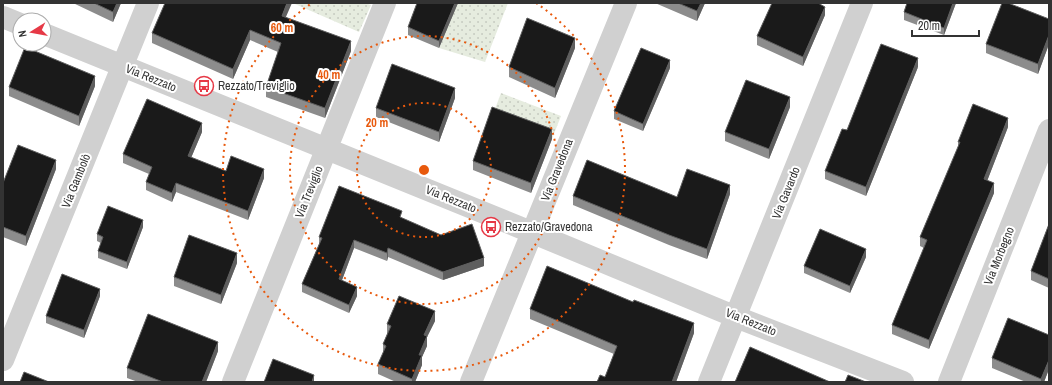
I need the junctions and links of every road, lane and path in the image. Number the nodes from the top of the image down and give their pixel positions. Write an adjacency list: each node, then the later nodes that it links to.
1 (148, 3): 6 (street, Via Gambolò)
2 (385, 3): 8 (street, Via Treviglio)
3 (626, 3): 9 (street, Via Gravedona)
4 (862, 3): 10 (street, Via Gavardo)
5 (52, 37): 6 (street, Via Rezzato)
6 (123, 67): 8 (street, Via Rezzato); 11 (street, Via Gambolò)
7 (1049, 130): 16 (street, Via Morbegno)
8 (326, 149): 9 (street, Via Rezzato); 12 (street, Via Treviglio)
9 (531, 232): 10 (street, Via Rezzato); 13 (street, Via Gravedona)
10 (736, 317): 14 (street, Via Gavardo); 15 (street, Via Rezzato)
11 (3, 360)
12 (233, 382)
13 (471, 382)
14 (709, 382)
15 (903, 382)
16 (949, 382)

